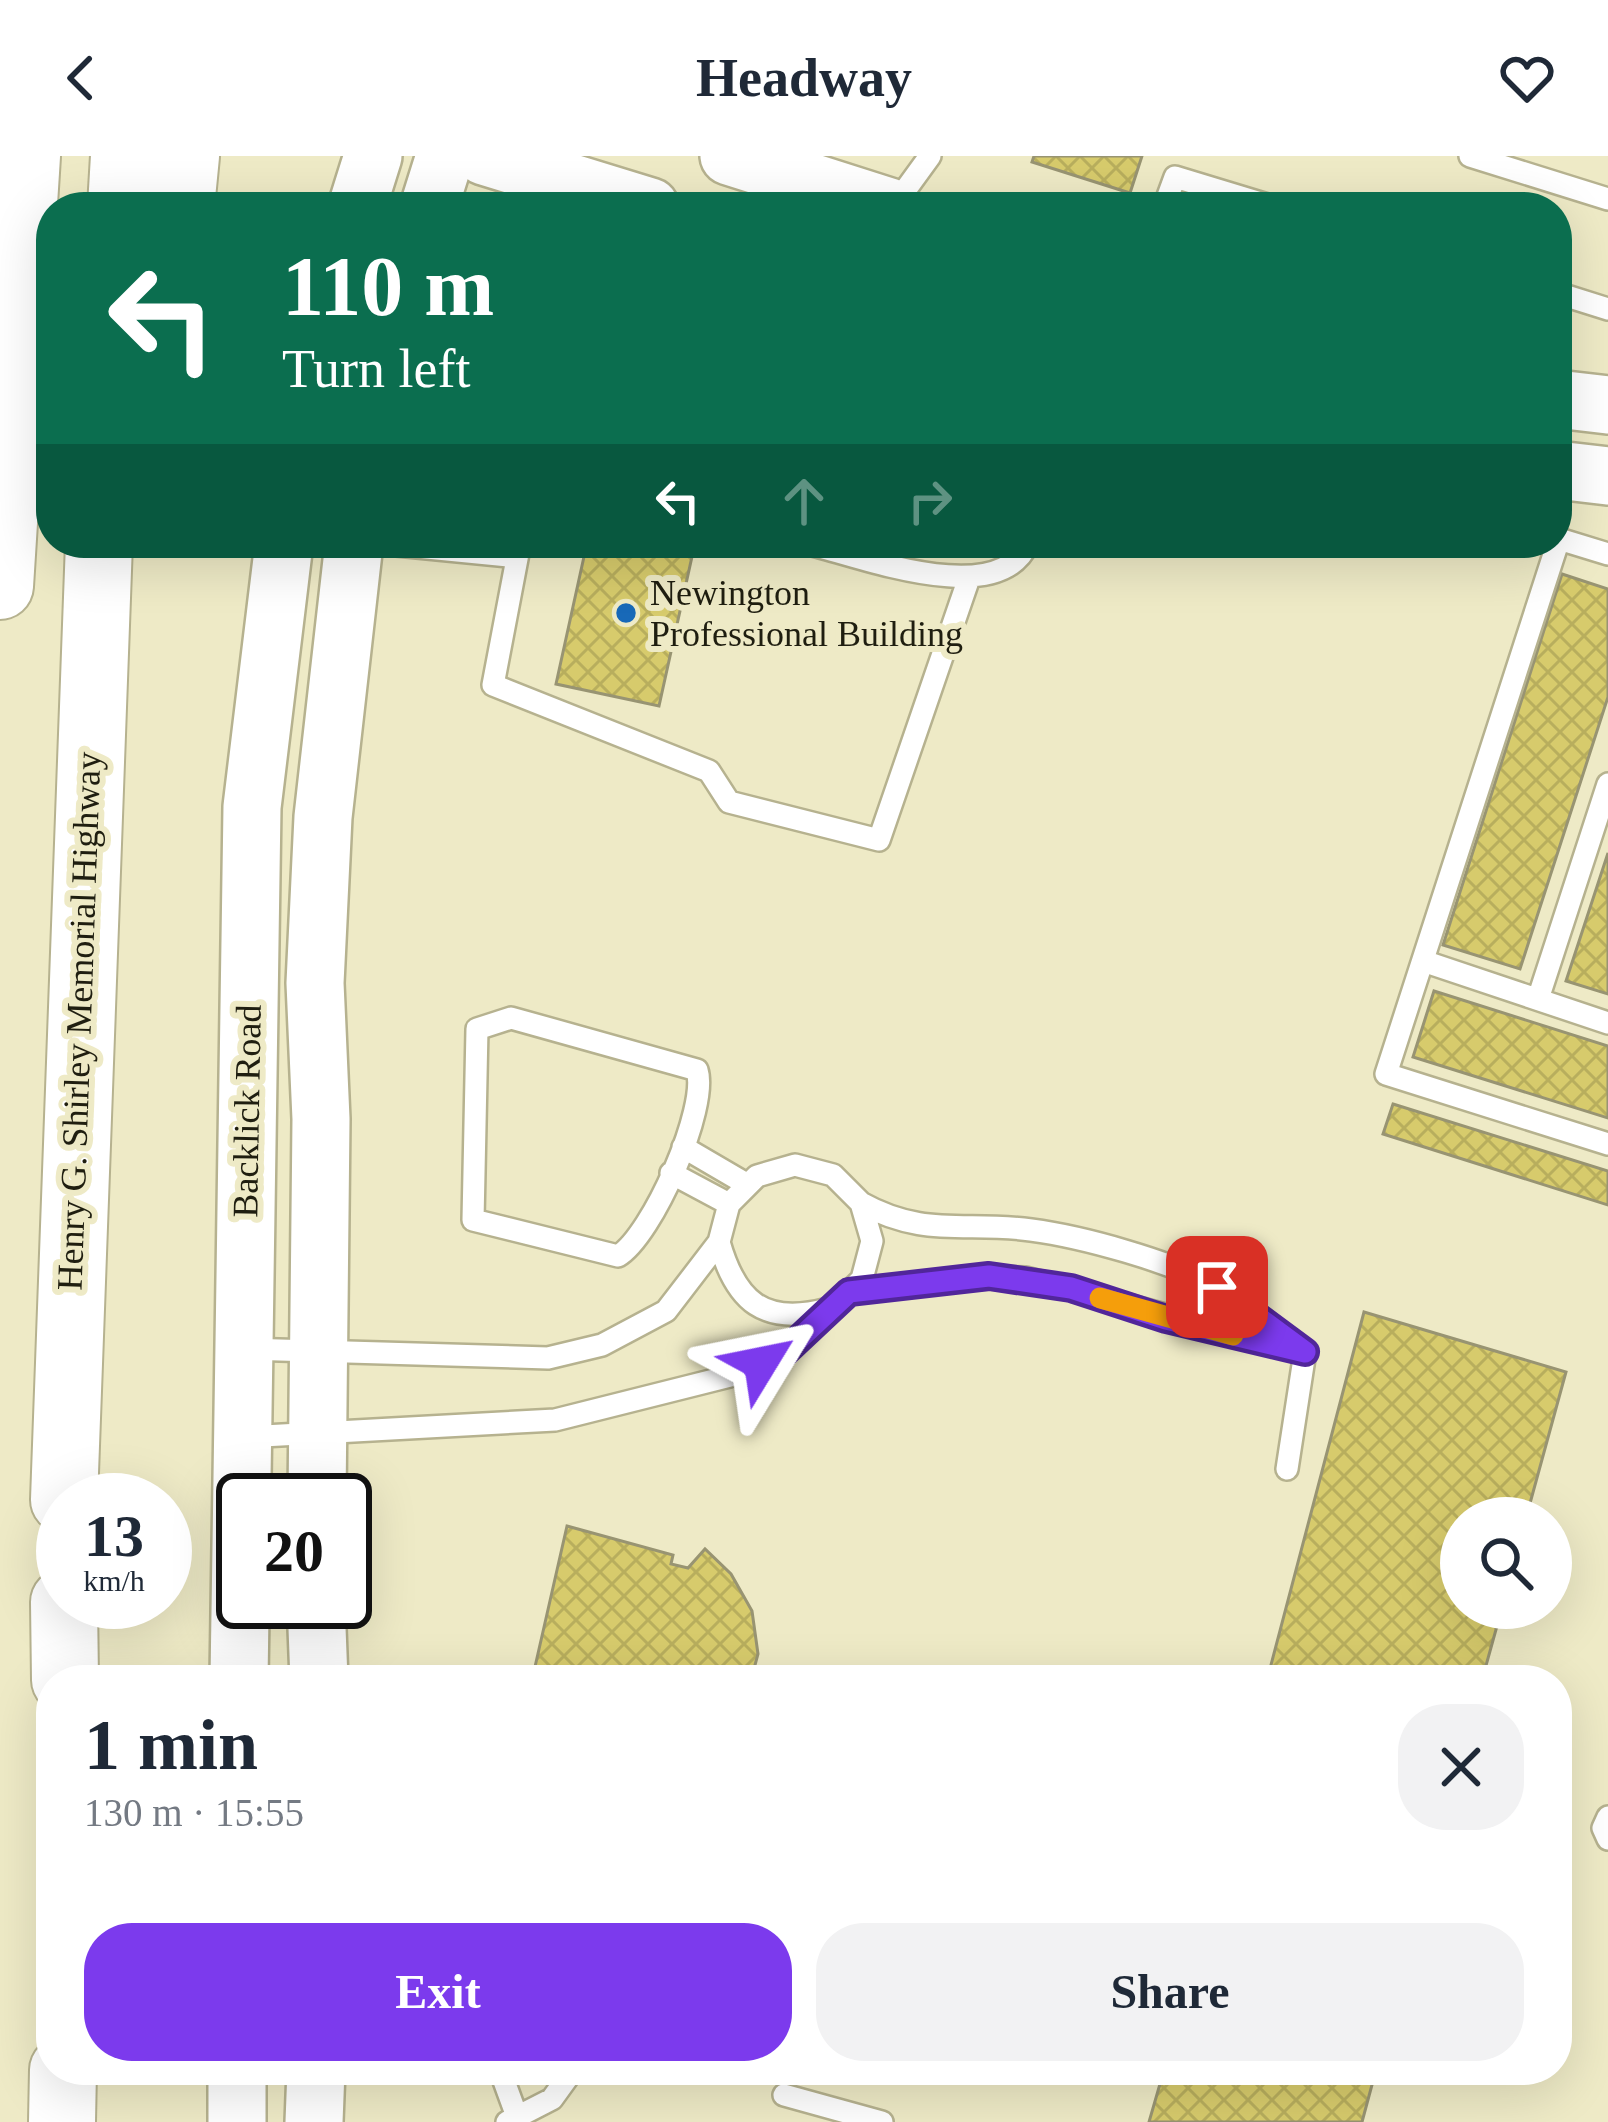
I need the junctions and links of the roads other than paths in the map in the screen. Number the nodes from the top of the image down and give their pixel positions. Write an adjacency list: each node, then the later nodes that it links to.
1 (27, 156): 38 (highway)
2 (124, 156): 11 (highway)
3 (186, 156): 12 (highway)
4 (373, 156): 13 (main road)
5 (445, 156): 14 (main road)
6 (484, 156): 15 (main road)
7 (729, 156): 10 (main road)
8 (929, 156): 17 (lane)
9 (1470, 156): 20 (lane)
10 (819, 170): 16 (main road)
11 (122, 192)
12 (182, 192)
13 (362, 192)
14 (434, 192)
15 (601, 192)
16 (862, 192)
17 (902, 192)
18 (1170, 192): 19 (lane)
19 (1224, 192)
20 (1608, 199)
21 (1572, 298): 22 (lane)
22 (1608, 309)
23 (1572, 401): 24 (main road)
24 (1608, 405)
25 (1572, 472): 26 (main road)
26 (1608, 476)
27 (1572, 543): 28 (lane)
28 (1608, 554)
29 (97, 558): 40 (highway, Henry G. Shirley Memorial Highway)
30 (135, 558): 40 (highway)
31 (282, 558): 52 (main road, Backlick Road)
32 (352, 558): 53 (main road, Backlick Road)
33 (517, 558): 37 (lane)
34 (876, 558): 37 (lane)
35 (1018, 558): 37 (lane)
36 (1553, 558): 41 (lane)
37 (969, 578)
38 (0, 586)
39 (1608, 784): 42 (lane)
40 (83, 878): 58 (highway, Henry G. Shirley Memorial Highway)
41 (1423, 961): 42 (lane); 44 (lane)
42 (1538, 999): 43 (lane)
43 (1608, 1023)
44 (1608, 1144)
45 (683, 1147): 46 (lane); 46 (lane); 47 (lane)
46 (671, 1173): 49 (lane)
47 (748, 1185): 48 (lane); 49 (lane)
48 (861, 1203): 51 (lane); 54 (lane)
49 (729, 1204): 50 (lane)
50 (719, 1242): 51 (lane); 53 (lane)
51 (842, 1300): 54 (lane); 56 (lane)
52 (244, 1348): 53 (lane); 55 (main road, Backlick Road)
53 (321, 1351): 56 (main road, Backlick Road)
54 (1305, 1352): 57 (lane)
55 (244, 1437): 56 (lane); 63 (main road, Backlick Road)
56 (319, 1437): 59 (main road, Backlick Road)
57 (1287, 1469)
58 (65, 1473)
59 (318, 1473)
60 (64, 1629): 62 (highway)
61 (317, 1629): 64 (main road)
62 (65, 1665)
63 (239, 1665)
64 (318, 1665)
65 (1608, 1817): 66 (lane)
66 (1608, 1839)
67 (63, 2085): 74 (highway)
68 (237, 2085): 75 (main road)
69 (315, 2085): 76 (main road)
70 (504, 2085): 73 (lane)
71 (562, 2085): 73 (lane)
72 (784, 2095): 77 (lane)
73 (514, 2120)
74 (62, 2122)
75 (237, 2122)
76 (314, 2122)
77 (882, 2122)

